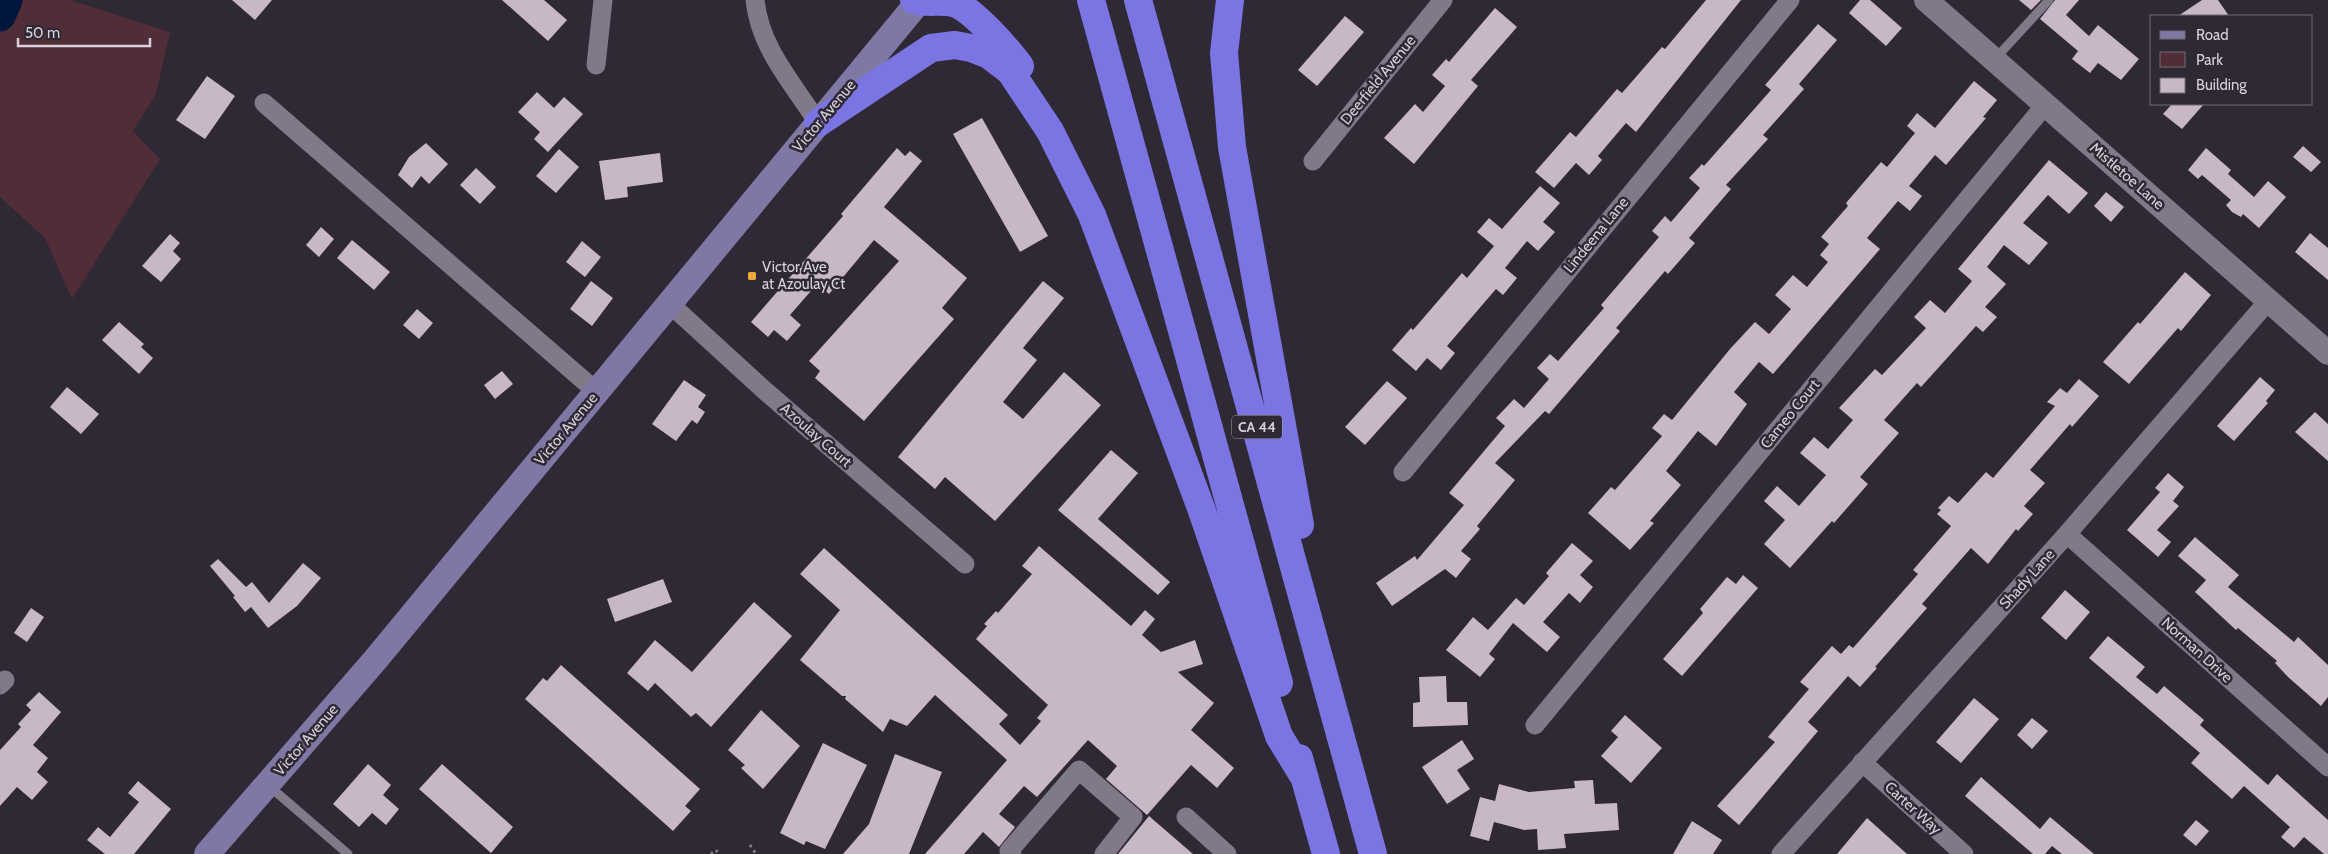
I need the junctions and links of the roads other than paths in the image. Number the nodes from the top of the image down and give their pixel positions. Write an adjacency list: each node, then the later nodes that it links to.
1 (603, 0): 12 (street)
2 (755, 0): 15 (street)
3 (918, 0): 15 (main road, Victor Avenue); 17 (highway)
4 (1091, 0): 29 (highway, CA 44)
5 (1138, 0): 25 (highway, CA 44)
6 (1230, 0): 25 (highway)
7 (1443, 0): 16 (street, Deerfield Avenue)
8 (1790, 0): 22 (street, Lindeena Lane)
9 (1926, 0): 11 (street, Mistletoe Lane)
10 (2049, 0): 11 (lane)
11 (1995, 59): 14 (street, Mistletoe Lane)
12 (596, 65)
13 (264, 103): 21 (street)
14 (2045, 105): 18 (street, Mistletoe Lane); 26 (street, Cameo Court)
15 (818, 123): 17 (highway); 19 (main road, Victor Avenue)
16 (1313, 161)
17 (1092, 215): 29 (highway)
18 (2269, 300): 20 (street, Mistletoe Lane); 23 (street, Shady Lane)
19 (670, 304): 21 (main road, Victor Avenue); 24 (street, Azoulay Court)
20 (2328, 353)
21 (597, 392): 30 (main road, Victor Avenue)
22 (1403, 472)
23 (2067, 534): 27 (street, Shady Lane); 28 (street, Norman Drive)
24 (964, 564)
25 (1305, 604): 38 (highway, CA 44)
26 (1535, 725)
27 (1862, 762): 39 (street, Shady Lane); 40 (street, Carter Way)
28 (2328, 767)
29 (1304, 777): 37 (highway, CA 44)
30 (267, 784): 32 (main road, Victor Avenue); 33 (lane)
31 (1186, 817): 36 (street)
32 (207, 854)
33 (348, 854)
34 (1012, 854): 35 (street)
35 (1104, 854)
36 (1227, 854)
37 (1326, 854)
38 (1373, 854)
39 (1781, 854)
40 (1964, 854)

